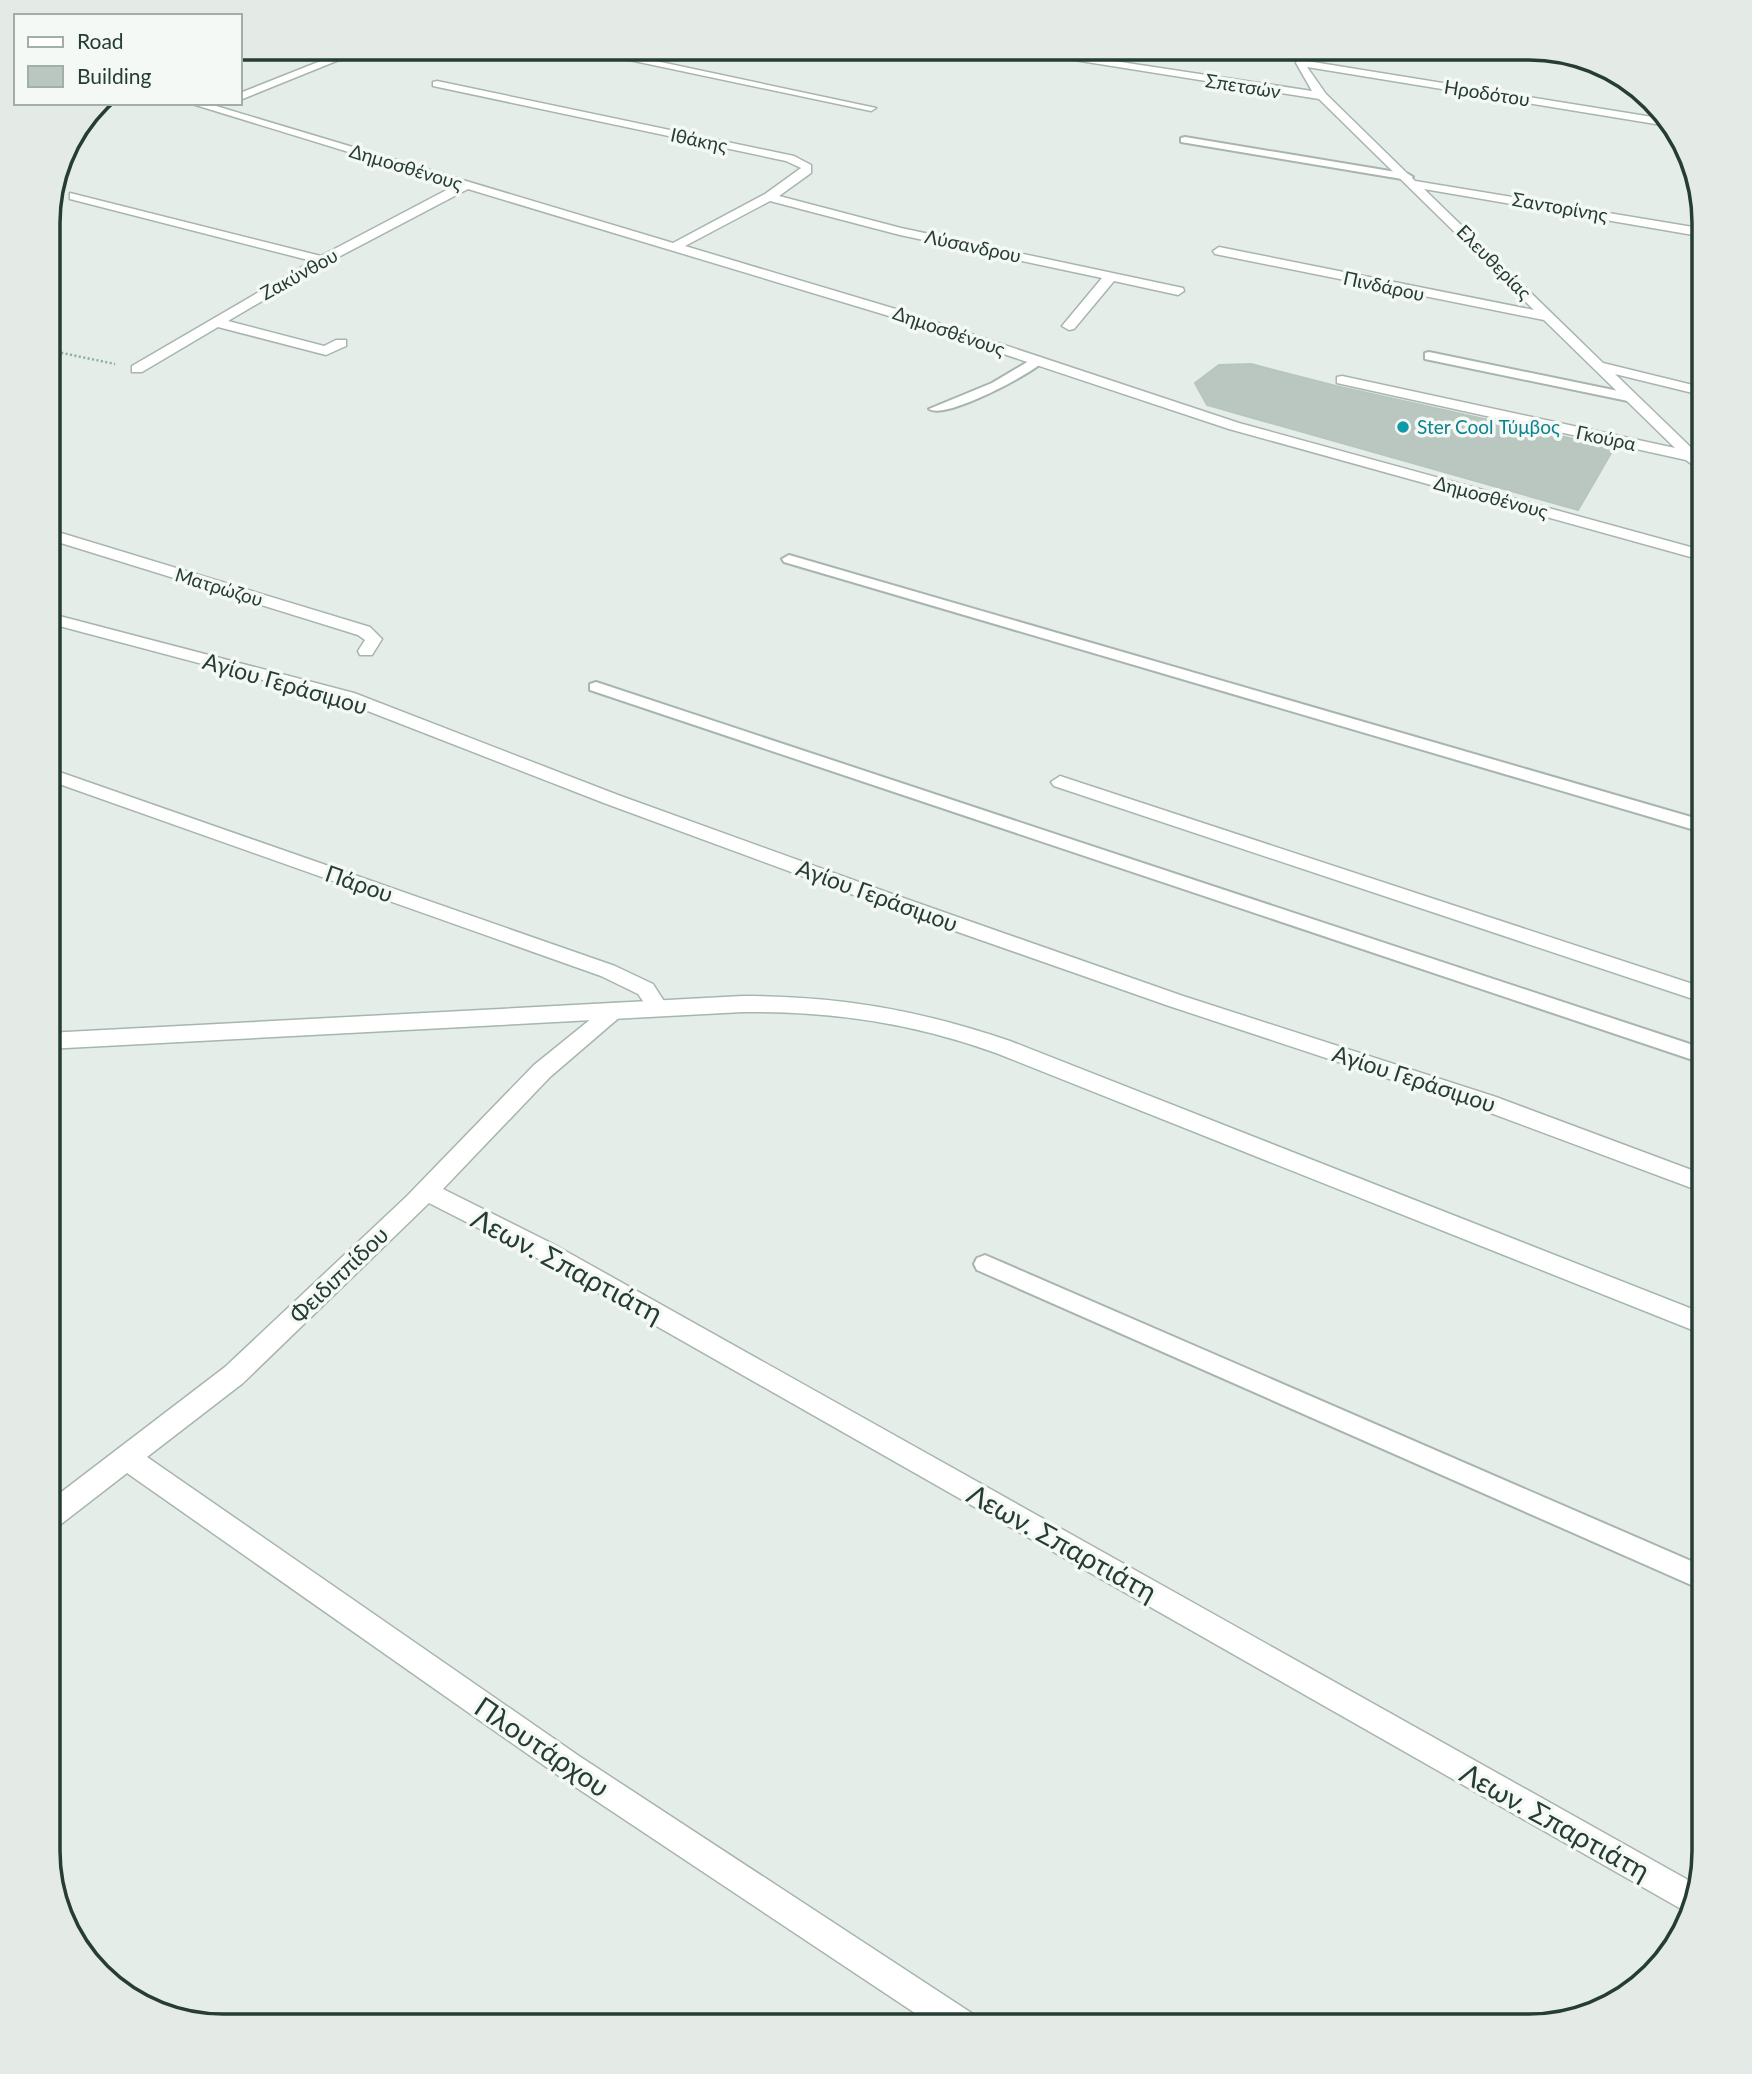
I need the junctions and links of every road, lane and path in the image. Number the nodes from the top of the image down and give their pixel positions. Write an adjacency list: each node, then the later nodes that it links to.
1 (333, 60): 7 (street)
2 (637, 60): 10 (street)
3 (1084, 60): 8 (street, Σπετσών)
4 (1302, 60): 5 (street)
5 (1301, 63): 8 (street, Ελευθερίας); 11 (street, Ηροδότου)
6 (437, 84): 16 (street, Ιθάκης)
7 (242, 96)
8 (1322, 96): 13 (street, Ελευθερίας)
9 (218, 106): 14 (street, Δημοσθένους)
10 (871, 108)
11 (1658, 121)
12 (1185, 140): 13 (lane)
13 (1411, 181): 17 (street, Σαντορίνης); 23 (street, Ελευθερίας)
14 (466, 185): 18 (street, Δημοσθένους); 20 (street, Ζακύνθου)
15 (74, 196): 20 (street)
16 (769, 197): 18 (street, Ιθάκης); 21 (street, Λύσανδρου)
17 (1692, 231)
18 (676, 246): 29 (street, Δημοσθένους)
19 (1219, 251): 23 (street, Πινδάρου)
20 (324, 260): 24 (street, Ζακύνθου)
21 (1111, 276): 22 (street, Λύσανδρου); 25 (street)
22 (1178, 291)
23 (1549, 317): 30 (street, Ελευθερίας)
24 (215, 322): 26 (street); 31 (street, Ζακύνθου)
25 (1069, 326)
26 (341, 343)
27 (60, 353): 31 (path)
28 (1429, 356): 34 (lane)
29 (1038, 361): 35 (lane); 38 (street, Δημοσθένους)
30 (1598, 366): 33 (street); 34 (street, Ελευθερίας)
31 (137, 369)
32 (1342, 380): 36 (street, Γκούρα)
33 (1692, 388)
34 (1628, 397): 36 (street, Ελευθερίας)
35 (936, 409)
36 (1690, 456)
37 (60, 538): 41 (street, Ματρώζου)
38 (1692, 552)
39 (789, 559): 45 (lane)
40 (60, 621): 51 (street, Αγίου Γεράσιμου)
41 (366, 651)
42 (596, 687): 50 (lane)
43 (60, 778): 47 (street, Πάρου)
44 (1060, 782): 46 (street)
45 (1692, 823)
46 (1692, 992)
47 (659, 1009): 48 (street); 54 (street)
48 (614, 1011): 49 (street); 52 (street, Φειδιππίδου)
49 (60, 1040)
50 (1692, 1053)
51 (1692, 1179)
52 (427, 1191): 55 (street, Φειδιππίδου); 58 (street, Λεων. Σπαρτιάτη)
53 (985, 1265): 57 (lane)
54 (1692, 1320)
55 (127, 1458): 56 (street, Φειδιππίδου); 59 (street, Πλουτάρχου)
56 (60, 1509)
57 (1692, 1573)
58 (1686, 1896)
59 (945, 2014)

